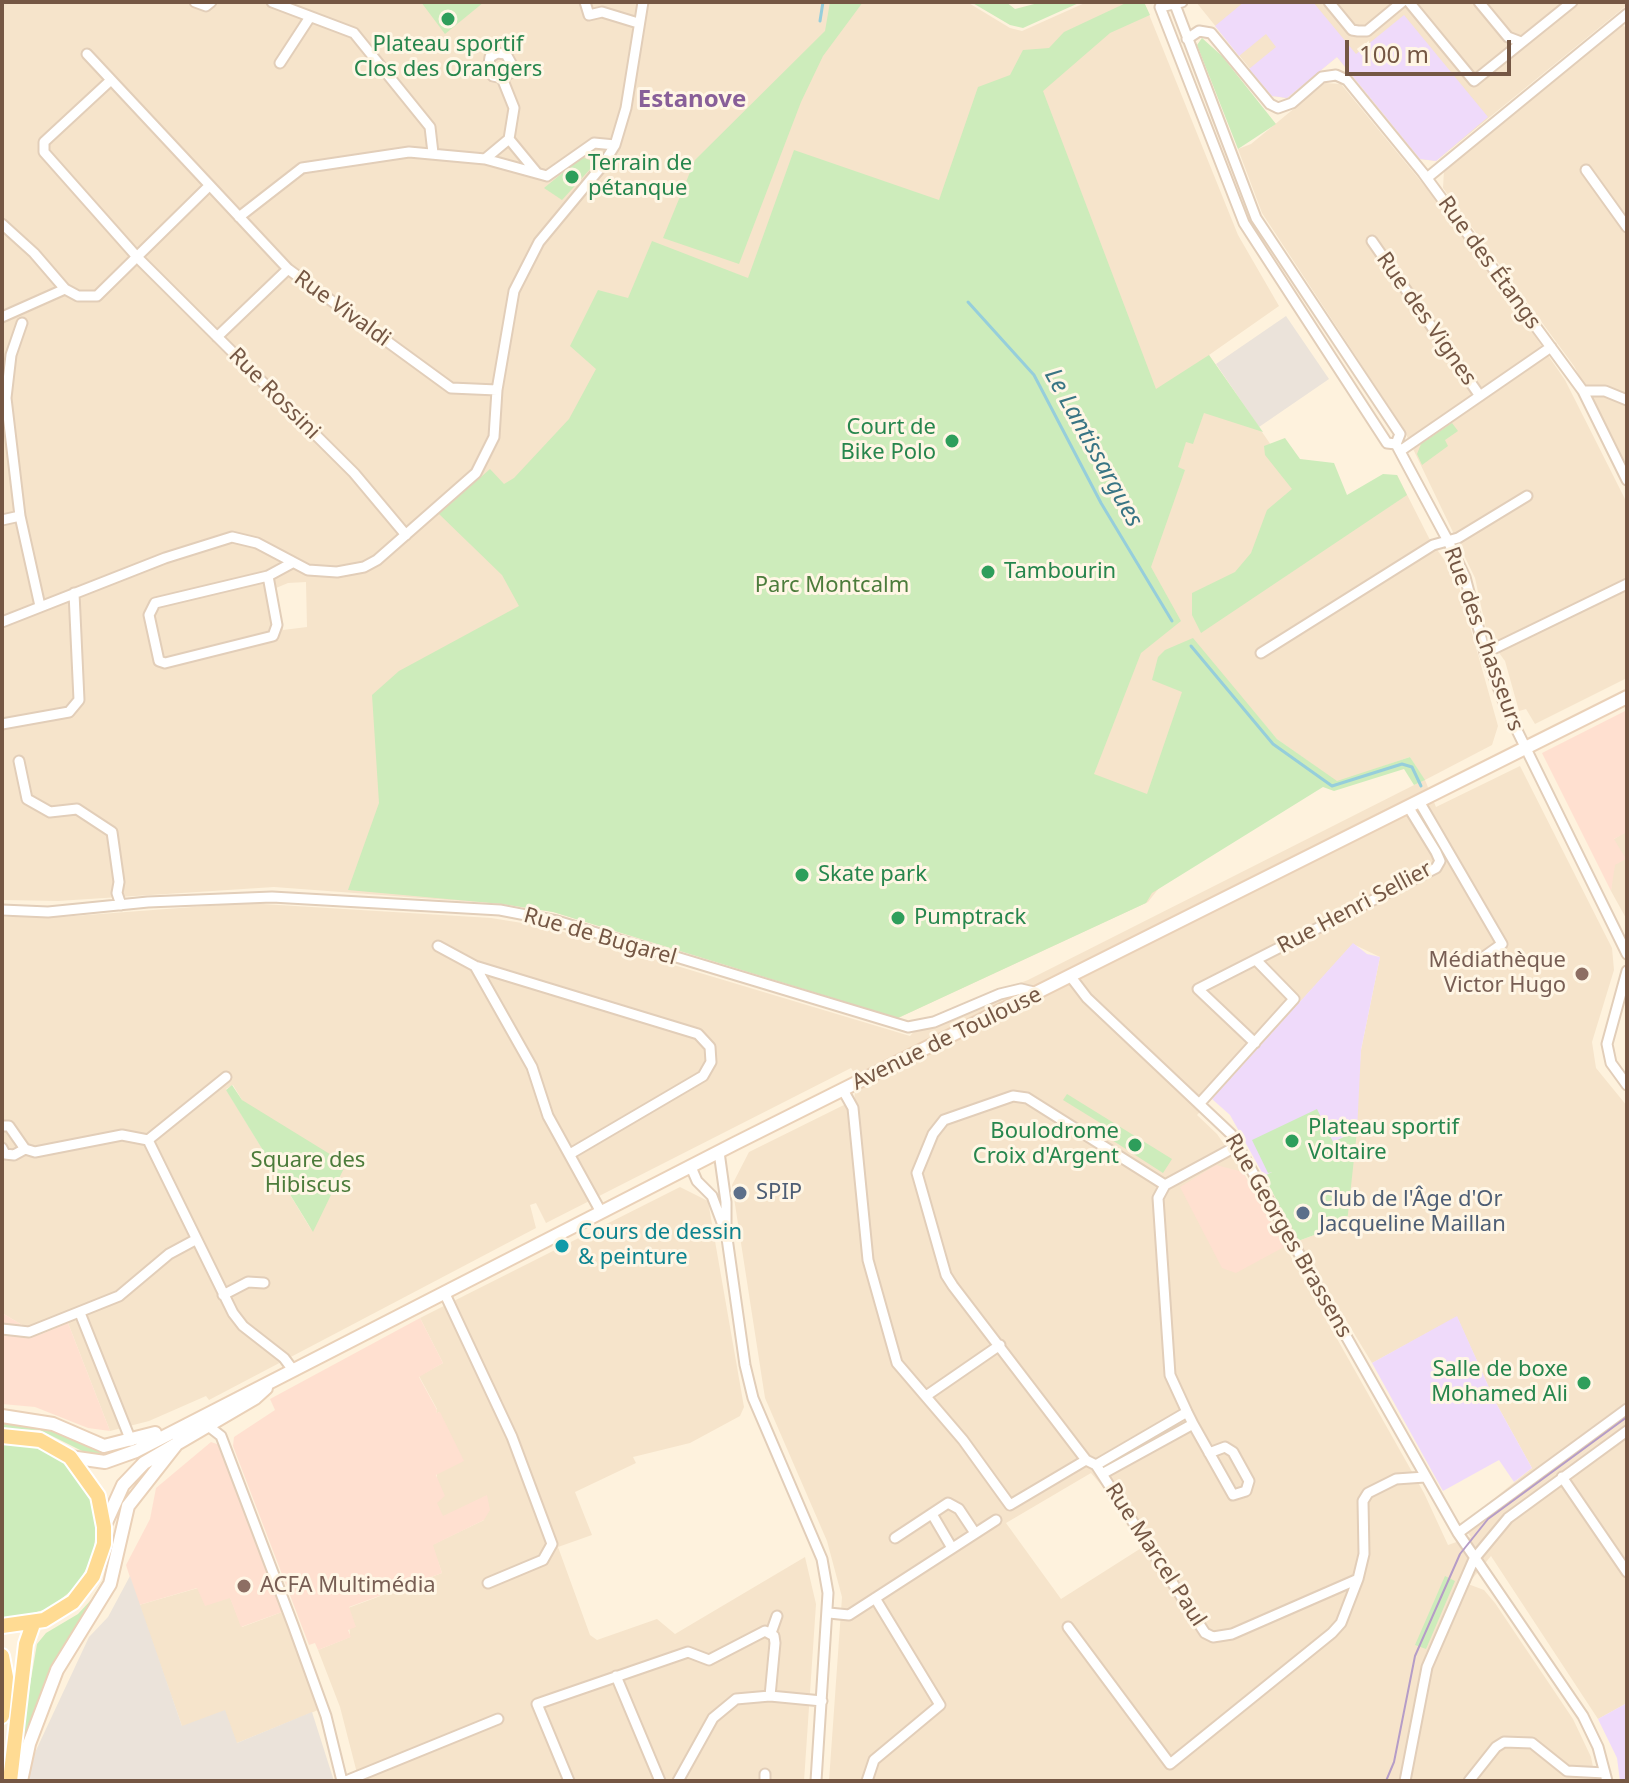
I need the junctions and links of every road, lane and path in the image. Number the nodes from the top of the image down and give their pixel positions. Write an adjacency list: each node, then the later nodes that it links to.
1 (195, 2): 2 (street)
2 (211, 2)
3 (272, 2): 14 (street)
4 (585, 2): 12 (street)
5 (643, 2): 15 (street)
6 (1329, 2): 7 (street)
7 (1402, 2)
8 (1409, 2): 17 (street)
9 (1479, 2): 17 (street)
10 (1572, 2): 17 (street)
11 (1177, 3): 16 (street, Rue des Chasseurs); 23 (street, Rue des Chasseurs)
12 (602, 7): 15 (street)
13 (1627, 14): 30 (street)
14 (310, 17): 19 (street); 26 (street)
15 (638, 23): 25 (street)
16 (1187, 39): 22 (street, Rue des Chasseurs); 30 (street, Rue des Étangs)
17 (1521, 42)
18 (87, 54): 21 (street, Rue Vivaldi)
19 (280, 63)
20 (502, 78): 24 (street)
21 (111, 80): 31 (street, Rue Vivaldi); 38 (street, Rue Rossini)
22 (1215, 118): 23 (street); 33 (street, Rue des Chasseurs)
23 (1204, 121): 34 (street, Rue des Chasseurs)
24 (509, 139): 27 (street); 29 (street)
25 (615, 145): 29 (street); 45 (street)
26 (433, 153): 27 (street); 32 (street)
27 (485, 159): 29 (street)
28 (1586, 170): 36 (street)
29 (538, 175)
30 (1427, 178): 44 (street, Rue des Étangs)
31 (208, 187): 32 (street, Rue Vivaldi); 38 (street)
32 (239, 217): 39 (street, Rue Vivaldi)
33 (1256, 218): 34 (street); 50 (street, Rue des Chasseurs)
34 (1244, 223): 50 (street, Rue des Chasseurs)
35 (2, 224): 40 (street)
36 (1627, 227)
37 (1372, 241): 47 (street, Rue des Vignes)
38 (138, 258): 40 (street); 43 (street, Rue Rossini)
39 (288, 269): 43 (street); 45 (street, Rue Vivaldi)
40 (65, 289): 41 (street)
41 (2, 317)
42 (22, 323): 48 (street)
43 (217, 337): 55 (street, Rue Rossini)
44 (1551, 347): 46 (street, Rue des Étangs); 47 (street)
45 (497, 390): 55 (street)
46 (1583, 391): 49 (street); 51 (street, Rue des Étangs)
47 (1480, 396): 50 (street)
48 (4, 398): 53 (street)
49 (1627, 400)
50 (1398, 448): 56 (street, Rue des Chasseurs)
51 (1627, 480)
52 (1527, 496): 56 (street)
53 (20, 516): 54 (street); 61 (street)
54 (2, 520)
55 (406, 535): 57 (street)
56 (1447, 539): 63 (street); 64 (street, Rue des Chasseurs)
57 (292, 563): 58 (street); 60 (street)
58 (268, 576): 58 (street)
59 (1627, 584): 64 (street)
60 (74, 593): 61 (street); 66 (street)
61 (40, 606): 62 (street)
62 (2, 622)
63 (1261, 653)
64 (1485, 653): 67 (street, Rue des Chasseurs)
65 (1627, 697): 67 (main road, Avenue de Toulouse)
66 (2, 724)
67 (1525, 749): 69 (main road, Avenue de Toulouse); 73 (street, Rue des Chasseurs)
68 (19, 761): 70 (street)
69 (1414, 806): 74 (street, Rue Henri Sellier); 75 (street); 78 (main road, Avenue de Toulouse)
70 (121, 900): 71 (street, Rue de Bugarel); 79 (street, Rue de Bugarel)
71 (2, 910)
72 (438, 946): 76 (street)
73 (1627, 954)
74 (1257, 961): 80 (street, Rue Henri Sellier); 80 (street, Rue Henri Sellier)
75 (1478, 961)
76 (475, 966): 91 (street); 91 (street)
77 (1627, 971): 82 (street)
78 (1071, 977): 79 (main road, Avenue de Toulouse); 84 (street, Rue Georges Brassens)
79 (1038, 994): 83 (main road, Avenue de Toulouse)
80 (1255, 1043): 84 (street, Rue Henri Sellier)
81 (226, 1077): 86 (street)
82 (1627, 1085)
83 (843, 1090): 90 (main road, Avenue de Toulouse); 107 (street)
84 (1200, 1103): 87 (street, Rue Georges Brassens)
85 (2, 1126): 89 (street)
86 (148, 1140): 89 (street); 98 (street)
87 (1237, 1146): 94 (street); 122 (street, Rue Georges Brassens)
88 (2, 1148): 89 (street)
89 (25, 1149)
90 (719, 1152): 92 (main road, Avenue de Toulouse); 93 (street)
91 (570, 1154): 96 (street)
92 (691, 1167): 95 (street); 96 (main road, Avenue de Toulouse)
93 (724, 1183): 95 (street); 97 (street)
94 (1165, 1185): 104 (street, Rue Marcel Paul); 109 (street)
95 (706, 1190): 97 (street)
96 (601, 1212): 100 (main road, Avenue de Toulouse)
97 (726, 1231): 136 (street)
98 (195, 1240): 101 (street); 102 (street)
99 (264, 1283): 101 (street)
100 (444, 1292): 105 (main road, Avenue de Toulouse); 134 (street)
101 (223, 1295): 105 (street)
102 (80, 1313): 103 (street); 116 (street)
103 (2, 1329)
104 (1000, 1345): 107 (street); 120 (street, Rue Marcel Paul)
105 (293, 1370): 106 (main road, Avenue de Toulouse)
106 (269, 1384): 112 (main road, Avenue de Toulouse); 113 (main road, Avenue de Toulouse)
107 (926, 1396): 120 (street)
108 (1627, 1409): 128 (street)
109 (1187, 1412): 111 (street); 121 (street)
110 (2, 1416): 116 (main road)
111 (1193, 1424): 118 (street); 121 (street)
112 (181, 1425): 116 (main road); 119 (main road, Avenue de Toulouse)
113 (207, 1425): 117 (main road, Avenue de Toulouse); 151 (street)
114 (1627, 1431): 123 (street)
115 (2, 1436): 119 (main road)
116 (131, 1441)
117 (179, 1441): 126 (main road, Avenue de Toulouse); 150 (main road)
118 (1209, 1453): 118 (street)
119 (70, 1457): 126 (main road)
120 (1086, 1460): 121 (street, Rue Marcel Paul)
121 (1099, 1470): 133 (street, Rue Marcel Paul)
122 (1425, 1477): 128 (street, Rue Georges Brassens); 133 (street)
123 (1562, 1477): 131 (street); 132 (street)
124 (932, 1514): 127 (street); 129 (street); 130 (street)
125 (996, 1520): 127 (street)
126 (104, 1527): 138 (main road)
127 (975, 1533): 130 (street)
128 (1458, 1533): 131 (street, Rue Georges Brassens)
129 (895, 1538)
130 (952, 1548): 135 (street)
131 (1474, 1559): 148 (street, Rue Georges Brassens); 157 (street)
132 (1627, 1572)
133 (1358, 1579): 140 (street)
134 (488, 1583)
135 (875, 1598): 136 (street); 156 (street)
136 (829, 1613): 145 (street)
137 (777, 1616): 141 (street)
138 (33, 1624): 139 (main road); 149 (main road)
139 (2, 1626)
140 (1068, 1627)
141 (771, 1633): 143 (street); 144 (street)
142 (2, 1656): 146 (main road)
143 (616, 1676): 152 (street); 153 (street)
144 (770, 1696): 145 (street); 154 (street)
145 (822, 1701): 155 (street)
146 (2, 1716)
147 (498, 1719): 151 (street)
148 (1606, 1777): 158 (street)
149 (10, 1781)
150 (21, 1781)
151 (344, 1781)
152 (569, 1781)
153 (660, 1781)
154 (678, 1781)
155 (816, 1781)
156 (867, 1781)
157 (1405, 1781)
158 (1469, 1781)

